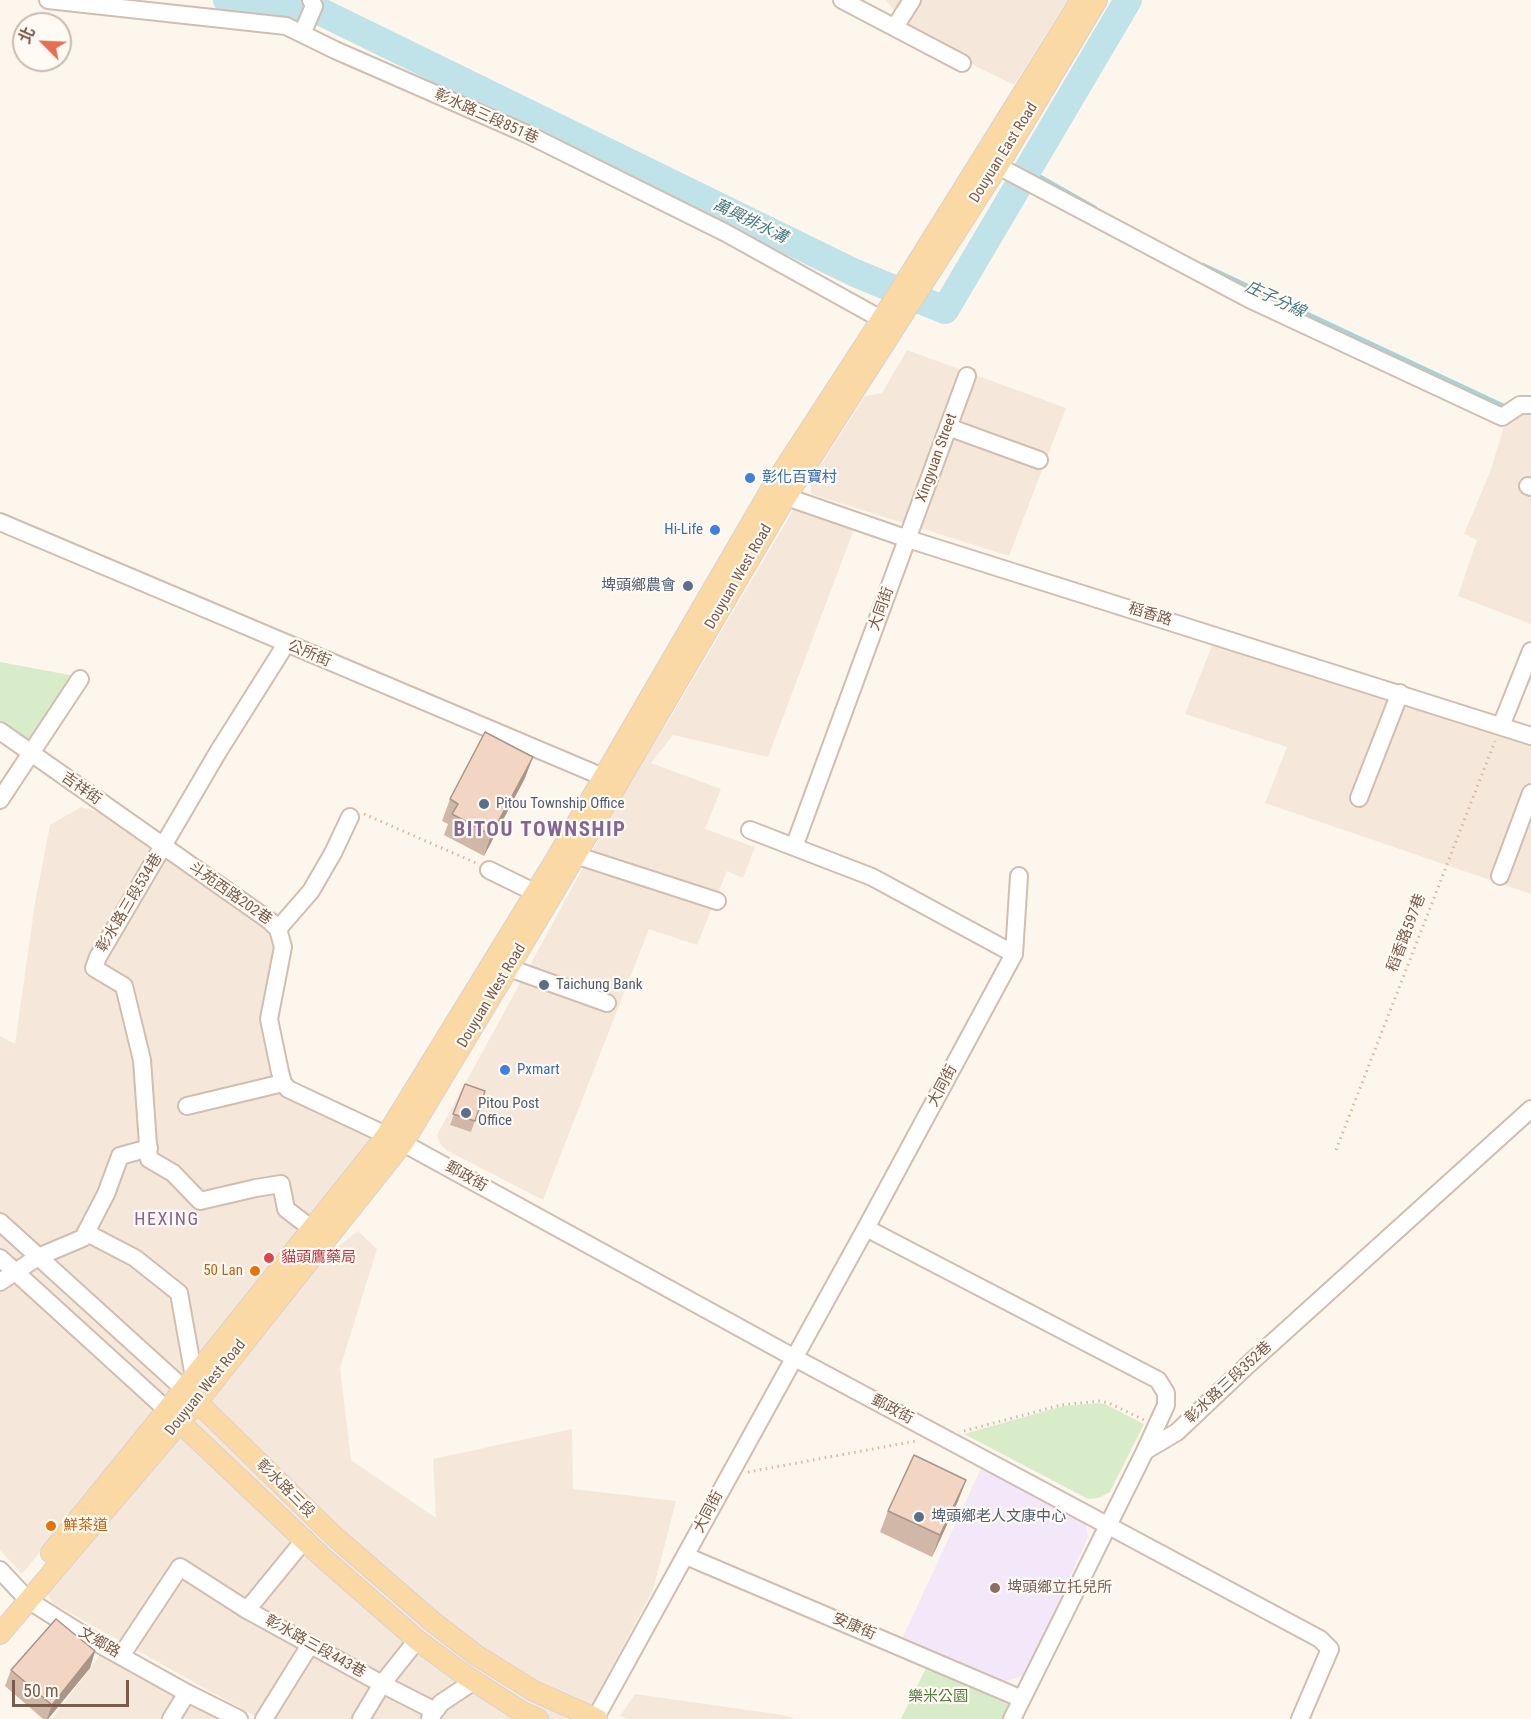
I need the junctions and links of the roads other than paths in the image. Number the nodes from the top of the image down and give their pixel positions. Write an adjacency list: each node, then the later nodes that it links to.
1 (48, 0): 8 (street, 彰水路三段851巷)
2 (842, 0): 7 (street)
3 (912, 0): 7 (street)
4 (1081, 0): 11 (main road, Douyuan East Road)
5 (1096, 0): 10 (main road, Douyuan East Road)
6 (313, 3): 8 (street)
7 (895, 27): 9 (street)
8 (302, 33): 12 (street, 彰水路三段851巷)
9 (962, 63)
10 (998, 166): 11 (main road, Douyuan East Road); 14 (street)
11 (901, 302): 12 (main road, Douyuan West Road)
12 (887, 324): 17 (main road, Douyuan West Road)
13 (968, 376): 15 (street, Xingyuan Street)
14 (1531, 405)
15 (948, 427): 16 (street); 19 (street, Xingyuan Street)
16 (1039, 460)
17 (778, 494): 19 (street, 稻香路); 28 (main road, Douyuan West Road)
18 (0, 522): 20 (street, 公所街)
19 (908, 539): 23 (street, 稻香路); 35 (street, 大同街)
20 (285, 644): 28 (street, 公所街); 34 (street)
21 (1531, 651): 24 (street)
22 (80, 679): 27 (street)
23 (1400, 693): 24 (street, 稻香路); 30 (street)
24 (1501, 726): 26 (street, 稻香路)
25 (0, 730): 27 (street, 吉祥街)
26 (1531, 736)
27 (31, 754): 31 (street); 34 (street, 吉祥街)
28 (611, 781): 36 (main road, Douyuan West Road); 40 (main road, Douyuan West Road)
29 (1531, 793): 39 (street)
30 (1359, 798)
31 (0, 800)
32 (350, 817): 42 (street)
33 (750, 830): 35 (street)
34 (163, 847): 42 (street, 斗苑西路202巷); 50 (street, 彰水路三段534巷)
35 (794, 847): 43 (street)
36 (575, 855): 40 (main road, Douyuan West Road); 41 (street)
37 (489, 870): 40 (street)
38 (1019, 876): 43 (street)
39 (1500, 876)
40 (542, 898): 44 (main road, Douyuan West Road); 49 (main road, Douyuan West Road)
41 (717, 901)
42 (278, 929): 46 (street, 斗苑西路202巷)
43 (1014, 954): 52 (street, 大同街)
44 (509, 968): 45 (street); 49 (main road, Douyuan West Road)
45 (607, 1003)
46 (283, 1083): 47 (street); 49 (street)
47 (186, 1106)
48 (1531, 1109): 62 (street, 彰水路三段352巷)
49 (394, 1139): 53 (main road, Douyuan West Road); 59 (street, 郵政街); 60 (main road, Douyuan West Road)
50 (149, 1148): 53 (street); 54 (street)
51 (0, 1222): 55 (street, 彰水路三段)
52 (866, 1228): 59 (street, 大同街); 62 (street)
53 (312, 1229): 60 (main road, Douyuan West Road)
54 (87, 1233): 55 (street); 60 (street)
55 (38, 1257): 57 (street); 60 (street, 彰水路三段)
56 (0, 1258): 57 (street, 彰水路三段)
57 (15, 1272): 58 (street); 61 (street, 彰水路三段)
58 (0, 1282)
59 (794, 1357): 63 (street, 郵政街); 65 (street, 大同街)
60 (192, 1389): 61 (main road, Douyuan West Road); 66 (main road, 彰水路三段)
61 (173, 1416): 64 (main road, 彰水路三段); 69 (main road, Douyuan West Road)
62 (1145, 1451): 63 (street)
63 (1109, 1527): 79 (street); 87 (street, 郵政街)
64 (305, 1539): 68 (main road, 彰水路三段); 70 (street)
65 (686, 1556): 79 (street, 安康街); 86 (street, 大同街)
66 (365, 1564): 68 (main road); 86 (main road, 彰水路三段)
67 (0, 1570): 69 (street, 文鄉路)
68 (351, 1582): 73 (main road, 彰水路三段)
69 (24, 1596): 71 (main road, Douyuan West Road); 72 (main road, Douyuan West Road); 75 (street, 文鄉路)
70 (248, 1610): 74 (street, 彰水路三段443巷); 75 (street, 彰水路三段443巷)
71 (0, 1614)
72 (0, 1634)
73 (417, 1640): 76 (main road, 彰水路三段); 77 (street, 彰水路三段443巷)
74 (310, 1645): 77 (street, 彰水路三段443巷); 83 (street)
75 (121, 1656): 78 (street, 文鄉路)
76 (474, 1681): 80 (street); 85 (main road, 彰水路三段)
77 (382, 1684): 80 (street, 彰水路三段443巷); 84 (street, 彰水路三段443巷)
78 (187, 1693): 81 (street); 82 (street, 文鄉路)
79 (1019, 1713)
80 (432, 1715)
81 (171, 1719)
82 (239, 1719)
83 (264, 1719)
84 (360, 1719)
85 (538, 1719)
86 (595, 1719)
87 (1300, 1719)

